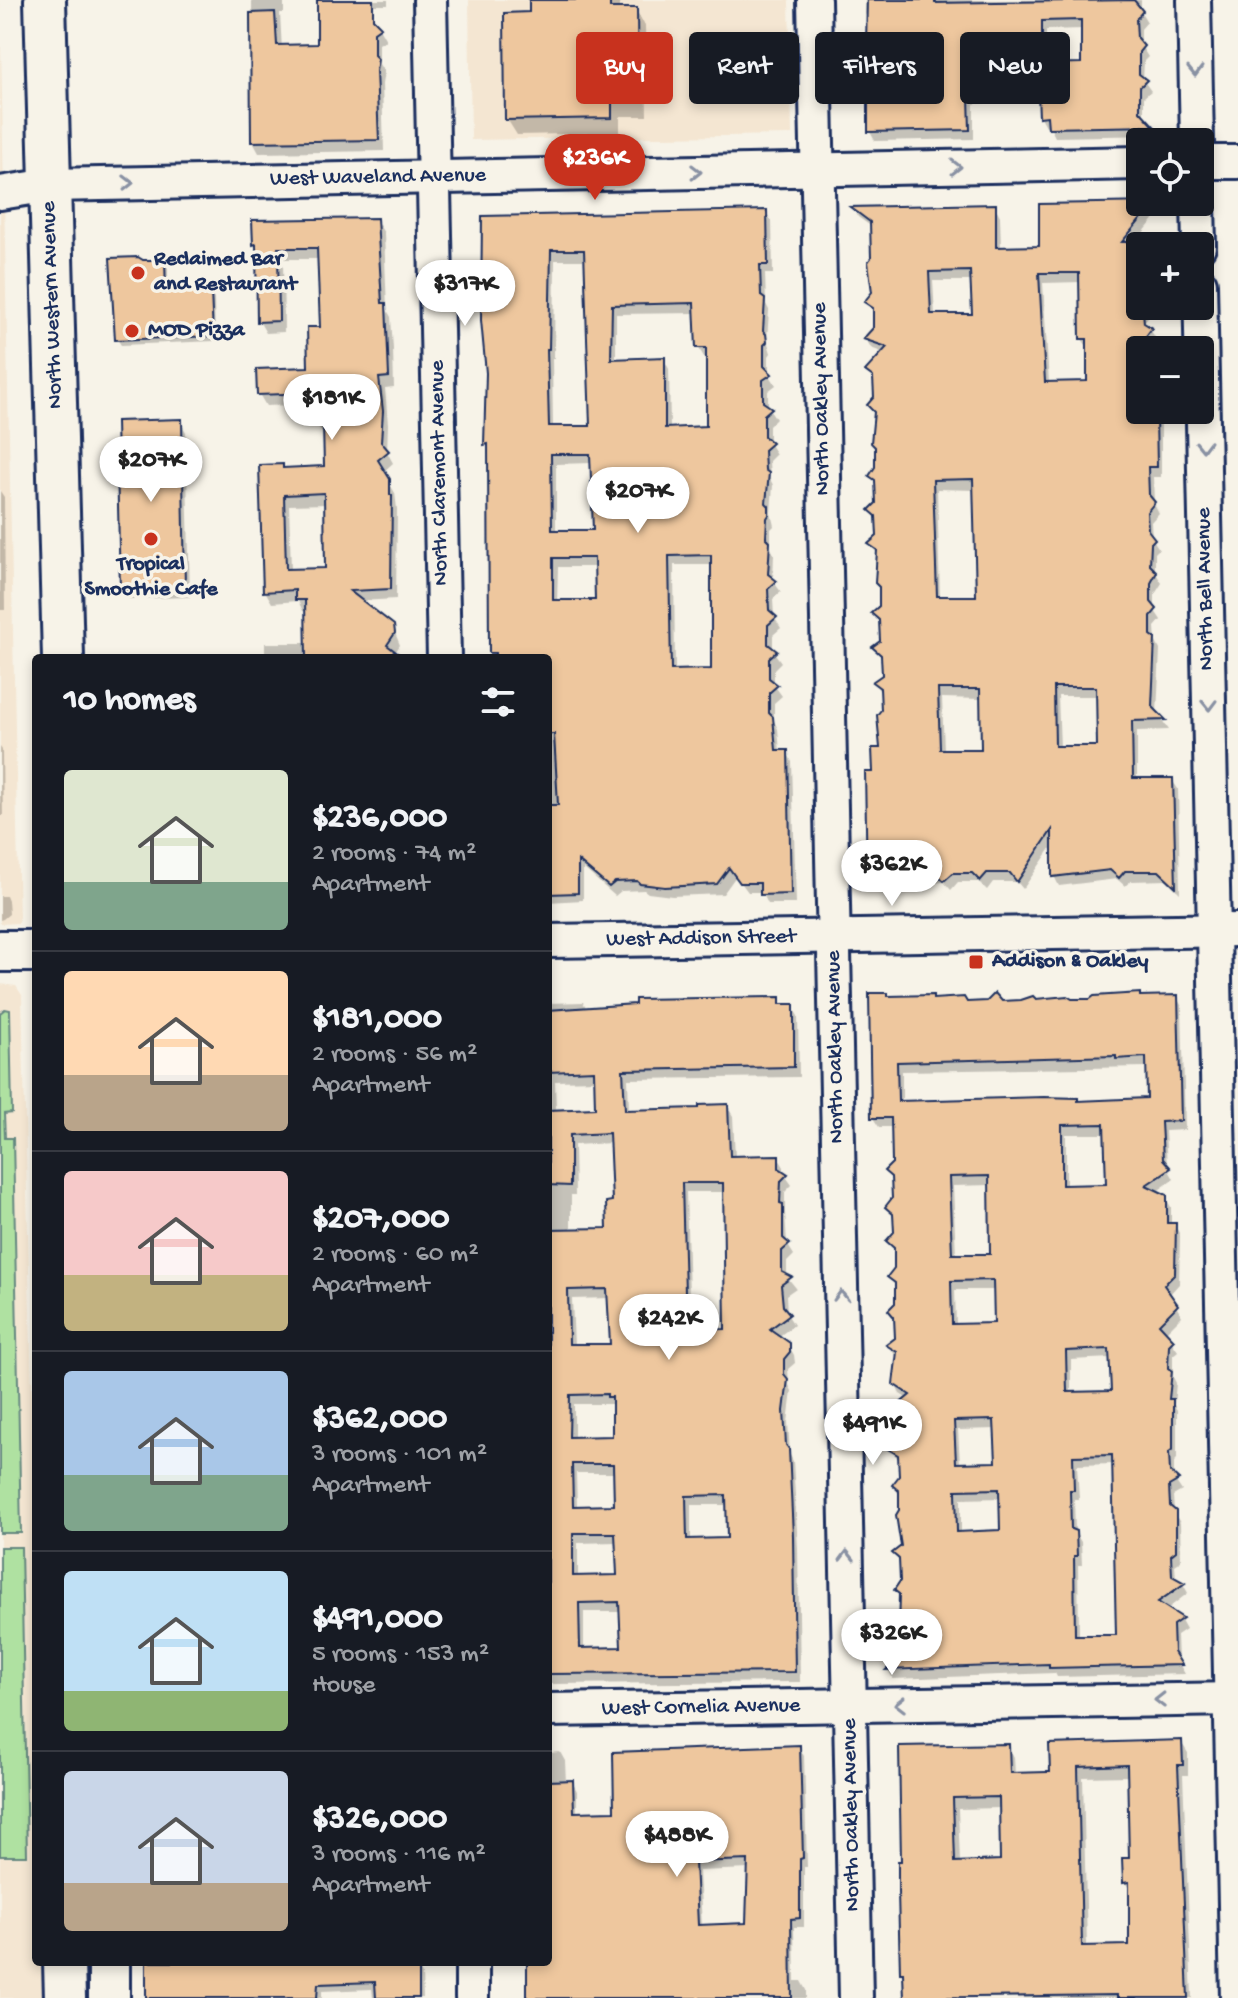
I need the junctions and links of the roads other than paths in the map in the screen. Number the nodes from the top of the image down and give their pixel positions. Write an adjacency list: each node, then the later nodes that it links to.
1 (45, 0): 11 (main road, North Western Avenue)
2 (430, 0): 10 (street, North Claremont Avenue)
3 (814, 0): 9 (street, North Oakley Avenue)
4 (1194, 0): 5 (street, one-way to 5)
5 (1197, 128)
6 (1214, 162): 7 (street)
7 (1238, 162)
8 (1126, 163): 9 (street, West Waveland Avenue, one-way to 8)
9 (817, 170): 10 (street, West Waveland Avenue, one-way to 9); 17 (street, North Oakley Avenue)
10 (434, 177): 11 (street, West Waveland Avenue, one-way to 10); 15 (street, North Claremont Avenue)
11 (50, 185): 12 (street, West Waveland Avenue); 14 (main road, North Western Avenue)
12 (0, 193)
13 (1201, 320): 16 (street, North Bell Avenue, one-way to 16)
14 (63, 654)
15 (444, 654)
16 (1226, 930): 17 (street, West Addison Street); 21 (street, North Bell Avenue)
17 (834, 936): 18 (street, West Addison Street); 22 (street, North Oakley Avenue, one-way to 17)
18 (552, 941)
19 (0, 951): 20 (main road)
20 (32, 951)
21 (1234, 1699): 22 (street, West Cornelia Avenue, one-way to 22); 31 (street, North Bell Avenue)
22 (850, 1705): 23 (street, West Cornelia Avenue); 30 (street, North Oakley Avenue)
23 (552, 1710)
24 (64, 1966): 27 (main road)
25 (109, 1966): 28 (main road)
26 (472, 1966): 29 (street)
27 (65, 1998)
28 (109, 1998)
29 (472, 1998)
30 (856, 1998)
31 (1237, 1998)

